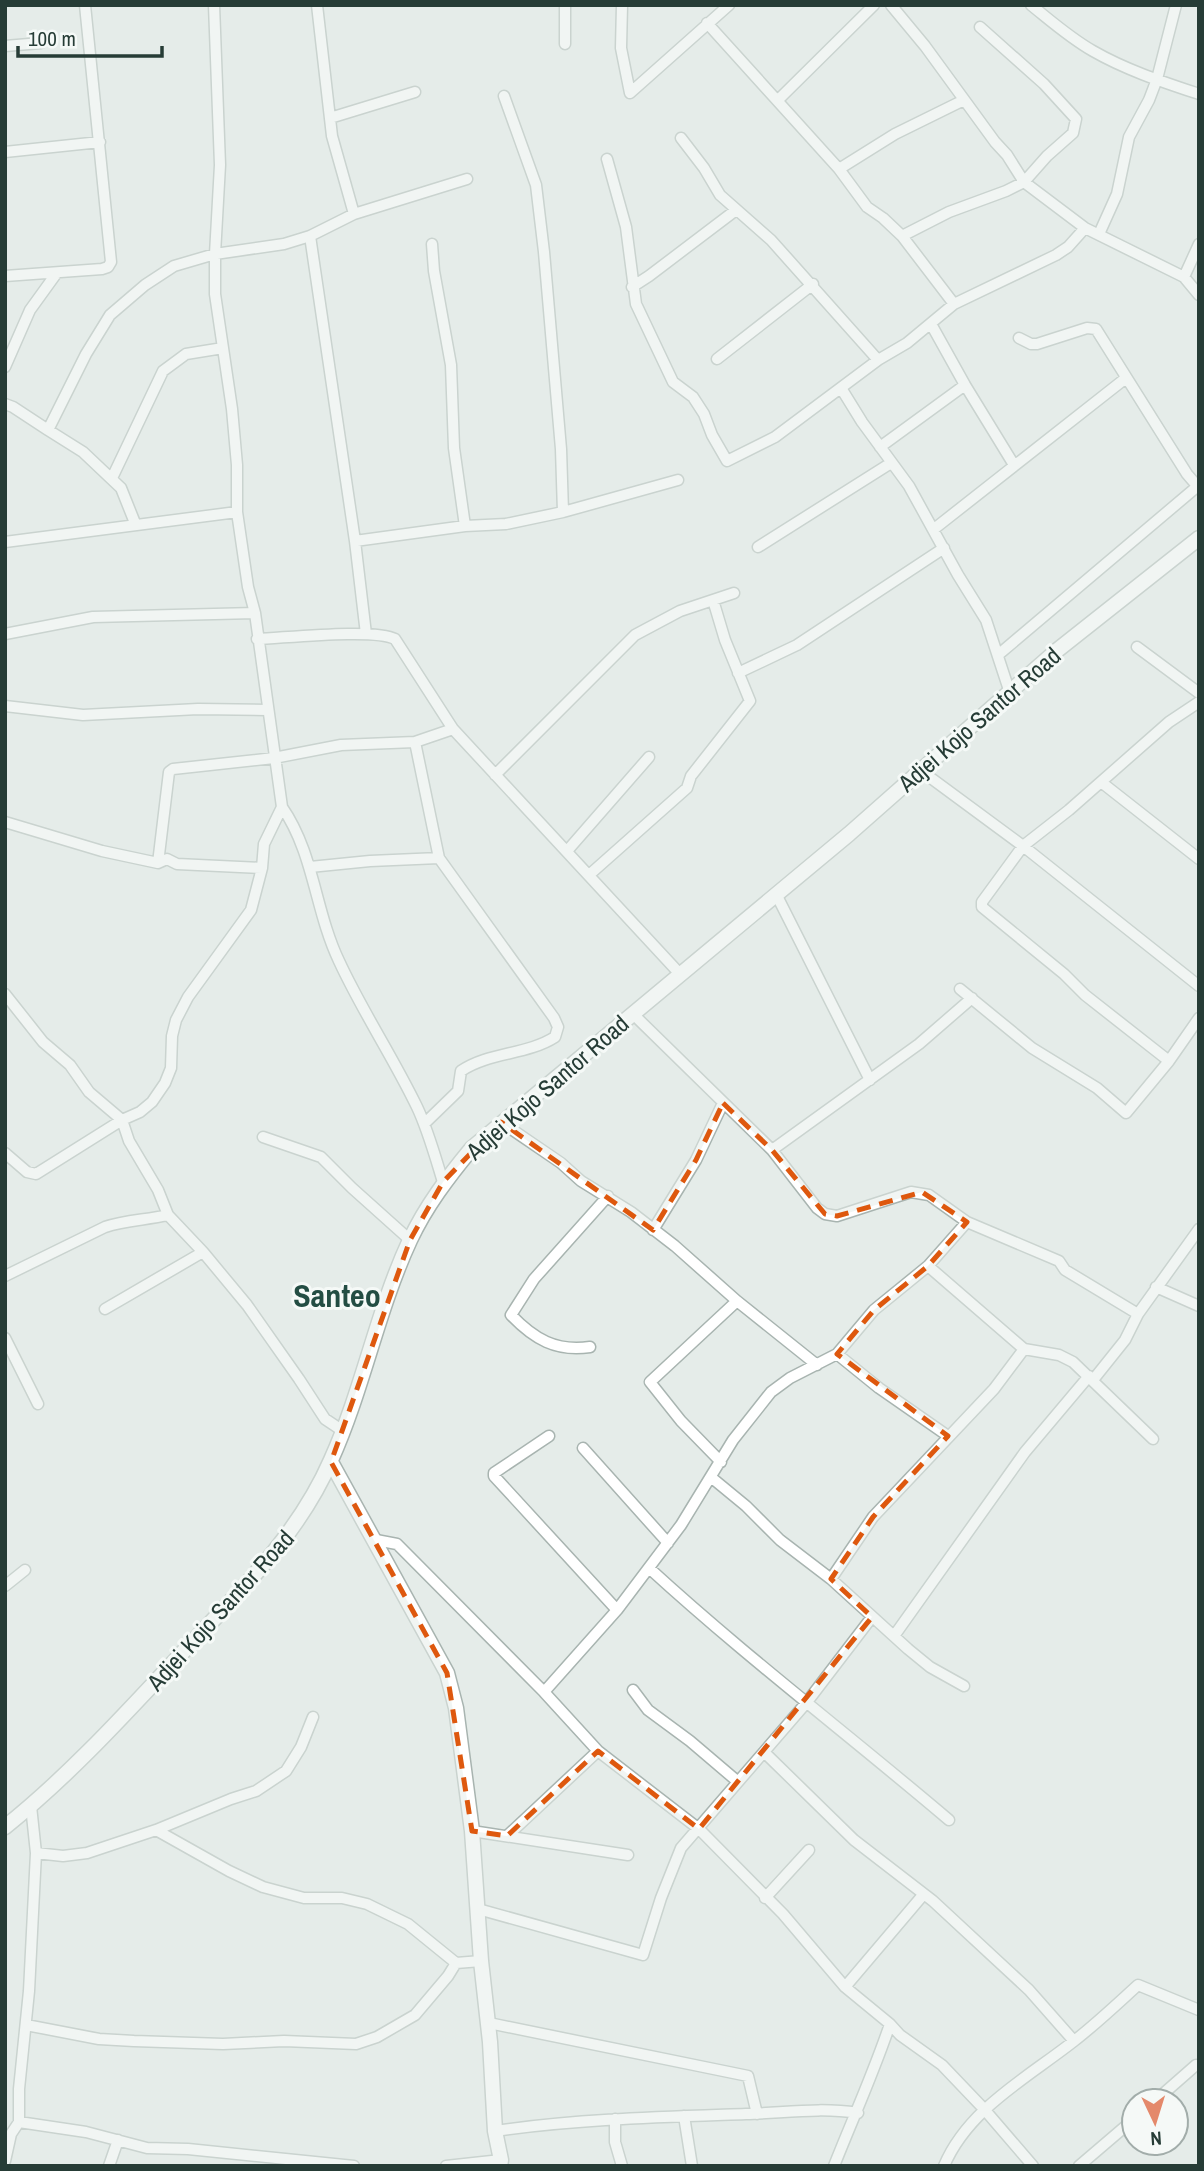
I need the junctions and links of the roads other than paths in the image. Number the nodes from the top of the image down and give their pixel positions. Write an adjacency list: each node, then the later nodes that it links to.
1 (85, 5): 24 (street)
2 (214, 5): 38 (street)
3 (317, 5): 22 (street)
4 (565, 5): 14 (street)
5 (622, 5): 11 (street)
6 (729, 5): 11 (street)
7 (874, 5): 20 (street)
8 (891, 5): 21 (street)
9 (1031, 5): 16 (street)
10 (1176, 5): 16 (street)
11 (707, 23): 20 (street)
12 (980, 27): 29 (street)
13 (41, 43): 15 (street)
14 (565, 44)
15 (5, 46)
16 (1157, 79): 18 (street); 33 (street)
17 (415, 92): 22 (street)
18 (1199, 94)
19 (504, 96): 64 (street)
20 (778, 100): 27 (street)
21 (964, 100): 27 (street); 29 (street)
22 (330, 118): 31 (street)
23 (681, 138): 30 (street)
24 (100, 142): 25 (street); 39 (street)
25 (5, 152)
26 (607, 159): 43 (street)
27 (839, 169): 35 (street)
28 (467, 179): 31 (street)
29 (1024, 182): 32 (street); 35 (street)
30 (736, 210): 42 (street); 43 (street)
31 (354, 214): 34 (street)
32 (1085, 228): 33 (street); 45 (street)
33 (1099, 234): 41 (street)
34 (310, 236): 38 (street); 69 (street)
35 (902, 236): 45 (street)
36 (432, 244): 66 (street)
37 (1199, 244): 41 (street)
38 (215, 254): 48 (street); 56 (street)
39 (56, 274): 40 (street); 51 (street)
40 (5, 276)
41 (1184, 277): 44 (street)
42 (813, 284): 49 (street); 50 (street)
43 (632, 286): 54 (street)
44 (1199, 295)
45 (954, 304): 46 (street)
46 (931, 324): 50 (street); 53 (street)
47 (1019, 338): 52 (street)
48 (223, 348): 60 (street); 63 (street)
49 (717, 359)
50 (878, 360): 54 (street)
51 (5, 366)
52 (1126, 378): 59 (street); 62 (street)
53 (965, 385): 57 (street); 59 (street)
54 (841, 388): 57 (street)
55 (5, 404): 56 (street)
56 (48, 430): 60 (street)
57 (880, 447): 58 (street)
58 (891, 463): 67 (street); 71 (street)
59 (1014, 465): 67 (street)
60 (112, 478): 65 (street)
61 (678, 480): 64 (street)
62 (1198, 487): 80 (street)
63 (237, 512): 65 (street); 75 (street)
64 (563, 512): 66 (street)
65 (135, 523): 70 (street)
66 (465, 526): 69 (street)
67 (934, 529): 72 (street)
68 (1199, 538): 82 (street, Adjei Kojo Santor Road)
69 (355, 541): 77 (street)
70 (5, 542)
71 (758, 547)
72 (944, 548): 80 (street); 81 (street)
73 (734, 593): 74 (street)
74 (713, 600): 81 (street); 92 (street)
75 (255, 613): 76 (street); 78 (street)
76 (5, 634)
77 (366, 634): 78 (street); 87 (street)
78 (257, 639): 86 (street)
79 (1138, 647): 83 (street)
80 (998, 655): 82 (street)
81 (738, 673): 103 (street)
82 (1009, 691): 91 (street, Adjei Kojo Santor Road)
83 (1199, 693)
84 (1199, 702): 93 (street)
85 (5, 706): 86 (street)
86 (267, 710): 90 (street)
87 (453, 729): 88 (street); 92 (street)
88 (415, 742): 90 (street); 98 (street)
89 (649, 757): 97 (street)
90 (274, 758): 94 (street); 100 (street)
91 (920, 770): 96 (street); 104 (street, Adjei Kojo Santor Road)
92 (495, 775): 97 (street)
93 (1101, 782): 96 (street); 99 (street)
94 (282, 807): 101 (street); 102 (street)
95 (5, 822): 100 (street)
96 (1023, 846): 106 (street); 112 (street)
97 (567, 851): 103 (street)
98 (439, 858): 101 (street); 117 (street)
99 (1199, 859)
100 (158, 863): 102 (street)
101 (310, 867): 117 (street)
102 (262, 868): 115 (street)
103 (589, 875): 105 (street)
104 (776, 894): 105 (street, Adjei Kojo Santor Road); 113 (street)
105 (680, 974): 110 (street, Adjei Kojo Santor Road)
106 (1199, 986)
107 (960, 989): 109 (street)
108 (5, 994): 115 (street)
109 (972, 998): 112 (street); 113 (street)
110 (633, 1014): 114 (street); 116 (street, Adjei Kojo Santor Road)
111 (1199, 1018): 112 (street)
112 (1169, 1061)
113 (870, 1080): 119 (street)
114 (723, 1103): 119 (street); 126 (street)
115 (122, 1120): 120 (street); 123 (street)
116 (501, 1122): 121 (street, Adjei Kojo Santor Road); 122 (street)
117 (424, 1124): 121 (street)
118 (263, 1136): 127 (street)
119 (772, 1150): 124 (street)
120 (5, 1153)
121 (443, 1182): 127 (street, Adjei Kojo Santor Road)
122 (608, 1196): 126 (street); 137 (street)
123 (168, 1215): 128 (street); 130 (street)
124 (967, 1222): 129 (street); 135 (street)
125 (1199, 1229): 131 (street)
126 (653, 1230): 132 (street)
127 (410, 1240): 143 (street, Adjei Kojo Santor Road)
128 (203, 1252): 134 (street); 143 (street)
129 (928, 1266): 138 (street); 139 (street)
130 (5, 1276)
131 (1156, 1287): 133 (street); 135 (street)
132 (737, 1301): 140 (street); 149 (street)
133 (1199, 1306)
134 (105, 1309)
135 (1138, 1314): 141 (street)
136 (5, 1338): 142 (street)
137 (590, 1347)
138 (1024, 1349): 141 (street); 144 (street)
139 (837, 1354): 140 (street); 144 (street)
140 (817, 1365): 149 (street)
141 (1091, 1378): 146 (street); 159 (street)
142 (38, 1404)
143 (343, 1431): 148 (street, Adjei Kojo Santor Road)
144 (947, 1436): 155 (street)
145 (549, 1437): 157 (street)
146 (1153, 1439)
147 (583, 1448): 152 (street)
148 (331, 1462): 151 (street); 168 (street, Adjei Kojo Santor Road)
149 (721, 1462): 150 (street)
150 (712, 1478): 152 (street); 155 (street)
151 (376, 1540): 162 (street); 173 (street)
152 (668, 1542): 153 (street)
153 (649, 1568): 157 (street); 163 (street)
154 (25, 1570): 156 (street)
155 (831, 1579): 158 (street)
156 (5, 1586)
157 (617, 1610): 162 (street)
158 (872, 1617): 159 (street); 163 (street)
159 (894, 1636): 160 (street)
160 (964, 1686)
161 (634, 1690): 167 (street)
162 (544, 1692): 165 (street)
163 (807, 1702): 166 (street); 169 (street)
164 (313, 1717): 172 (street)
165 (598, 1751): 171 (street); 174 (street)
166 (764, 1752): 167 (street); 178 (street)
167 (737, 1781): 171 (street)
168 (31, 1806): 170 (street, Adjei Kojo Santor Road); 176 (street)
169 (949, 1820)
170 (5, 1827)
171 (699, 1829): 179 (street); 180 (street)
172 (156, 1830): 176 (street); 182 (street)
173 (472, 1831): 174 (street); 180 (street)
174 (507, 1836): 177 (street)
175 (808, 1850): 179 (street)
176 (36, 1853): 187 (street)
177 (628, 1855)
178 (923, 1895): 183 (street); 188 (street)
179 (765, 1898): 183 (street)
180 (478, 1909): 181 (street)
181 (481, 1961): 182 (street); 185 (street)
182 (456, 1963): 187 (street)
183 (845, 1987): 186 (street)
184 (1199, 2010): 188 (street)
185 (489, 2023): 192 (street); 197 (street)
186 (890, 2024): 191 (street); 193 (street)
187 (26, 2025): 196 (street)
188 (1074, 2041): 191 (street)
189 (1196, 2065): 190 (street)
190 (1171, 2087)
191 (984, 2109): 209 (street); 210 (street)
192 (757, 2113): 193 (street); 194 (street)
193 (858, 2113): 208 (street)
194 (684, 2116): 195 (street); 207 (street)
195 (615, 2119): 197 (street); 206 (street)
196 (19, 2122): 199 (street); 200 (street)
197 (495, 2131): 202 (street)
198 (1120, 2131): 211 (street)
199 (8, 2133): 201 (street)
200 (118, 2140): 203 (street); 204 (street)
201 (5, 2161)
202 (501, 2163): 205 (street)
203 (109, 2166)
204 (354, 2166)
205 (446, 2166)
206 (622, 2166)
207 (692, 2166)
208 (834, 2166)
209 (944, 2166)
210 (1033, 2166)
211 (1079, 2166)

